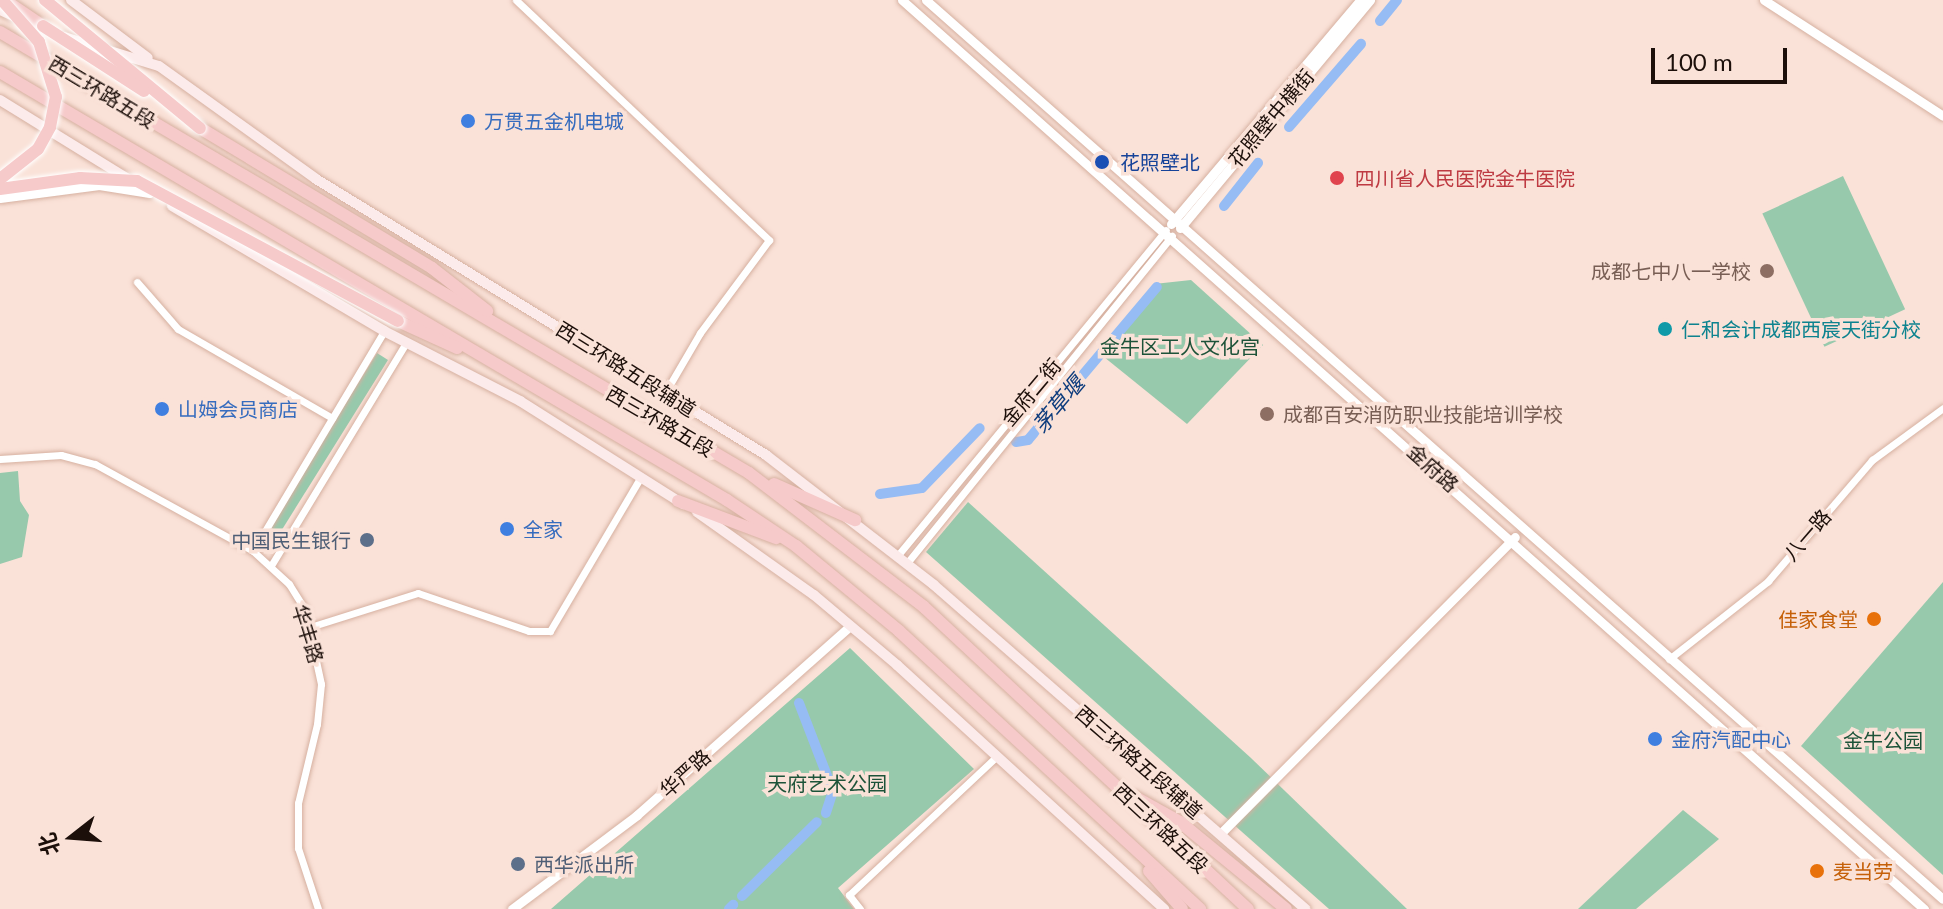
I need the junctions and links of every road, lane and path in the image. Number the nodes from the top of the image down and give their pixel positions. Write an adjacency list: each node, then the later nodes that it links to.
1 (3, 0): 16 (highway, bridge); 17 (highway, bridge)
2 (45, 0): 16 (highway, bridge)
3 (71, 0): 12 (main road)
4 (516, 0): 28 (street)
5 (902, 0): 22 (street, 金府路)
6 (926, 0): 21 (street, 金府路)
7 (1360, 0): 21 (street, 花照壁中横街)
8 (1370, 0): 21 (street, 花照壁中横街)
9 (1764, 0): 15 (street)
10 (0, 10): 12 (main road, 西三环路五段辅道)
11 (0, 32): 26 (highway, 西三环路五段)
12 (159, 66): 28 (main road, 西三环路五段辅道)
13 (0, 72): 27 (highway, 西三环路五段)
14 (0, 100): 19 (main road)
15 (1943, 116)
16 (200, 128): 26 (highway)
17 (0, 179)
18 (0, 189): 27 (highway, bridge)
19 (149, 193): 20 (street); 24 (main road)
20 (0, 198)
21 (1178, 223): 22 (street, 花照壁中横街); 36 (street, 金府路)
22 (1169, 233): 37 (street, 金府路); 40 (street, 金府二街); 41 (street, 金府二街)
23 (137, 282): 30 (street)
24 (384, 331): 25 (main road); 30 (street)
25 (406, 343): 33 (main road); 42 (street)
26 (531, 345): 32 (highway, 西三环路五段)
27 (511, 371): 38 (highway, 西三环路五段)
28 (665, 393): 35 (main road, 西三环路五段辅道)
29 (1943, 408): 45 (street, 八一路)
30 (332, 418): 39 (street)
31 (0, 459): 39 (street, 华丰路)
32 (749, 473): 35 (highway); 47 (highway, 西三环路五段)
33 (640, 478): 34 (main road); 44 (street)
34 (678, 501): 38 (highway); 43 (main road)
35 (855, 520): 40 (main road, 西三环路五段辅道)
36 (1523, 529): 37 (street); 45 (street, 金府路)
37 (1513, 539): 48 (street); 60 (street, 金府路)
38 (796, 546): 49 (highway, 西三环路五段)
39 (253, 551): 42 (street, 华丰路)
40 (898, 555): 41 (main road, 西三环路五段辅道)
41 (907, 563): 48 (main road, 西三环路五段辅道)
42 (272, 564): 44 (street, 华丰路)
43 (850, 626): 46 (main road); 52 (street, 华严路)
44 (310, 627): 51 (street, 华丰路)
45 (1667, 660): 50 (street, 金府路)
46 (997, 756): 53 (street); 54 (main road)
47 (1118, 788): 57 (highway, 西三环路五段); 58 (highway)
48 (1221, 833): 59 (main road, 西三环路五段辅道)
49 (1139, 855): 55 (highway); 56 (highway, 西三环路五段)
50 (1943, 899)
51 (318, 909)
52 (512, 909)
53 (860, 909)
54 (1164, 909)
55 (1182, 909)
56 (1200, 909)
57 (1248, 909)
58 (1286, 909)
59 (1306, 909)
60 (1924, 909)

